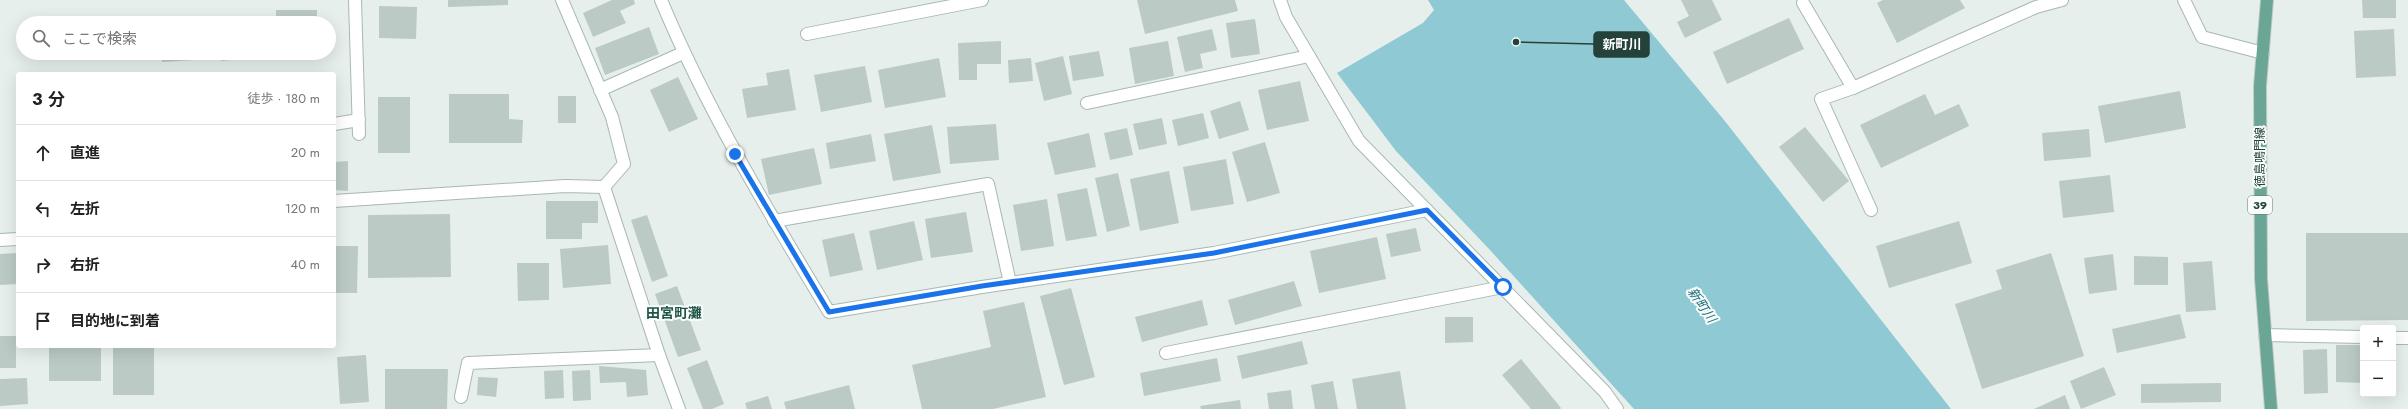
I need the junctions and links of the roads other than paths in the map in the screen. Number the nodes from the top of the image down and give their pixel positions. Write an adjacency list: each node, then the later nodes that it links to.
1 (355, 0): 18 (street)
2 (562, 0): 16 (street)
3 (661, 0): 12 (street)
4 (982, 0): 11 (street)
5 (1280, 0): 14 (street)
6 (2062, 0): 10 (street)
7 (2184, 0): 13 (street)
8 (2267, 0): 13 (main road, 徳島鳴門線 / 39)
9 (1803, 3): 15 (street)
10 (2034, 3): 15 (street)
11 (807, 34)
12 (683, 53): 16 (street); 25 (street)
13 (2263, 53): 30 (main road, 徳島鳴門線 / 39)
14 (1309, 56): 17 (street); 23 (street)
15 (1853, 88): 24 (street)
16 (600, 90): 21 (street)
17 (1088, 103)
18 (359, 120): 19 (street); 20 (street)
19 (336, 124)
20 (359, 134)
21 (604, 187): 22 (street); 35 (street)
22 (336, 201)
23 (1427, 210): 28 (street); 29 (street)
24 (1871, 210)
25 (774, 221): 28 (street); 28 (street)
26 (16, 239): 27 (street)
27 (0, 240)
28 (1010, 283)
29 (1503, 287): 34 (street); 38 (street)
30 (2265, 335): 31 (street); 39 (main road, 徳島鳴門線 / 39)
31 (2360, 337)
32 (2396, 338): 33 (street)
33 (2408, 338)
34 (1166, 353)
35 (659, 355): 36 (street); 37 (street)
36 (461, 397)
37 (678, 409)
38 (1617, 409)
39 (2271, 409)

